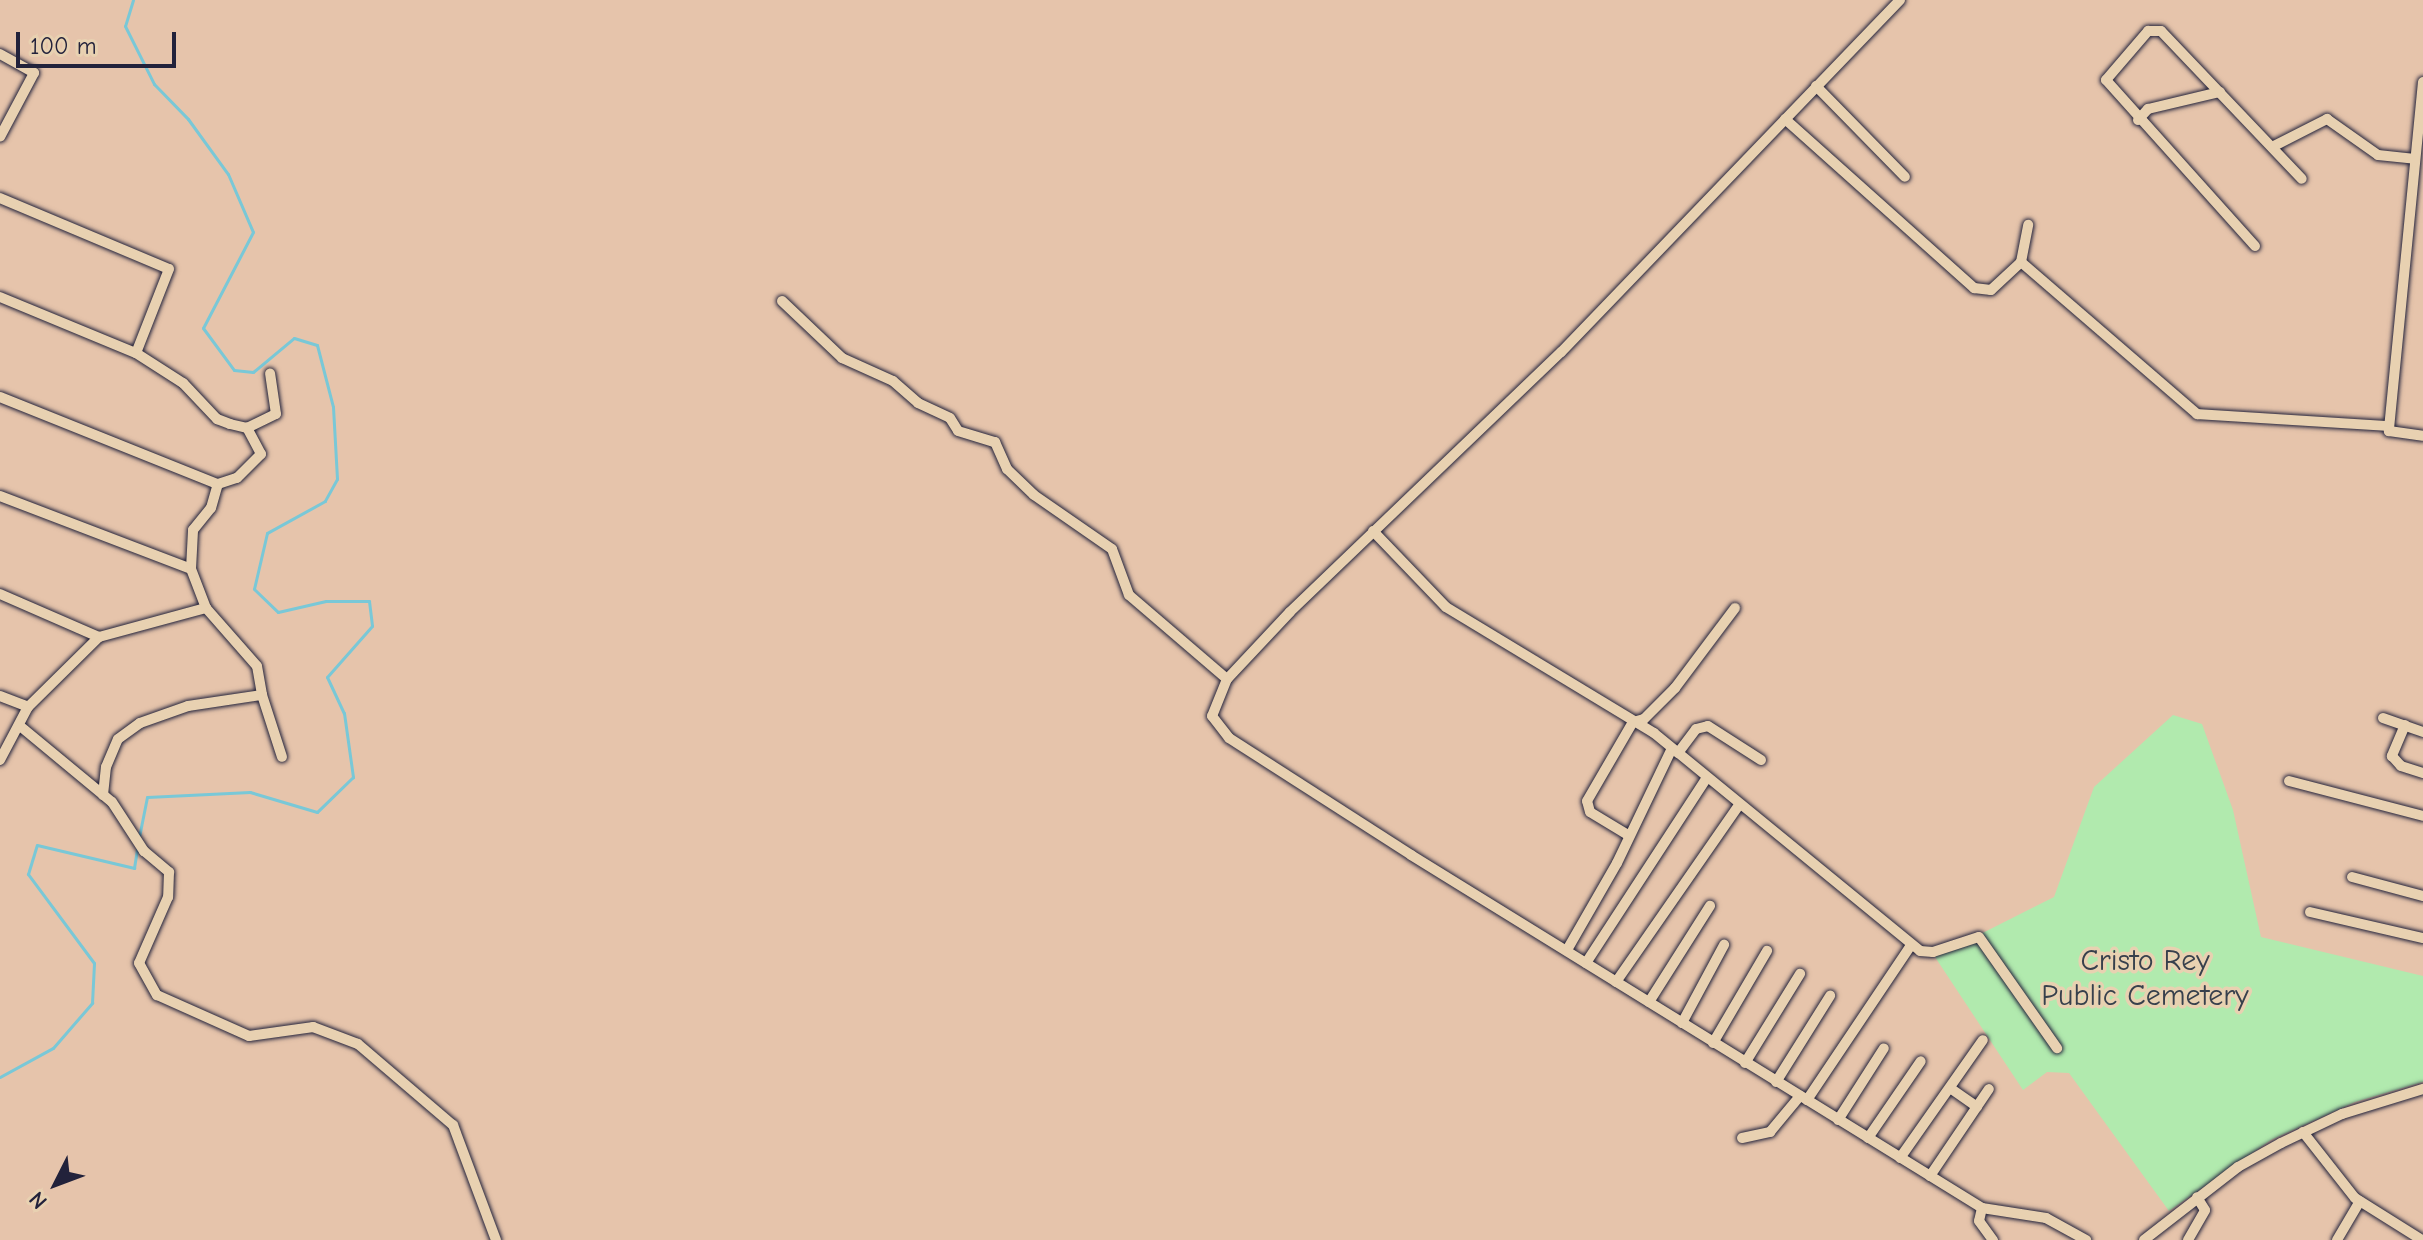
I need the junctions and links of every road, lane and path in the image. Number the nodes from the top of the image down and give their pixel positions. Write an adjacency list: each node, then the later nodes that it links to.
1 (1900, 0): 4 (street)
2 (0, 54): 9 (street)
3 (2423, 82): 5 (street)
4 (1816, 86): 7 (street); 12 (street)
5 (2423, 88): 11 (street)
6 (2220, 92): 8 (street); 8 (street); 10 (street)
7 (1785, 119): 17 (street); 28 (street)
8 (2138, 120): 16 (street)
9 (0, 137)
10 (2272, 147): 11 (street); 13 (street)
11 (2415, 159): 23 (street)
12 (1905, 177)
13 (2302, 179)
14 (0, 198): 20 (street)
15 (2028, 225): 17 (street)
16 (2255, 246)
17 (2021, 262): 23 (street)
18 (0, 297): 20 (street)
19 (782, 301): 34 (street)
20 (136, 353): 24 (street)
21 (270, 373): 24 (street)
22 (0, 397): 26 (street)
23 (2389, 426): 25 (street)
24 (247, 428): 26 (street)
25 (2423, 436)
26 (218, 484): 29 (street)
27 (0, 496): 29 (street)
28 (1373, 531): 34 (street); 39 (street)
29 (191, 569): 31 (street)
30 (0, 594): 33 (street)
31 (206, 608): 33 (street); 35 (street)
32 (1735, 608): 39 (street)
33 (99, 637): 37 (street)
34 (1227, 679): 61 (street)
35 (262, 695): 44 (street); 50 (street)
36 (0, 696): 37 (street)
37 (28, 707): 41 (street)
38 (2383, 718): 40 (street)
39 (1633, 722): 43 (street); 53 (street)
40 (2405, 725): 42 (street); 47 (street)
41 (20, 726): 45 (street); 50 (street)
42 (2423, 732)
43 (1675, 751): 46 (street); 48 (street); 53 (street)
44 (282, 757)
45 (0, 760)
46 (1761, 760)
47 (2423, 773)
48 (1706, 779): 51 (street); 63 (street)
49 (2289, 781): 52 (street)
50 (103, 795): 90 (street)
51 (1739, 805): 60 (street); 65 (street)
52 (2423, 816)
53 (1628, 835): 61 (street)
54 (2352, 877): 55 (street)
55 (2423, 896)
56 (1710, 906): 67 (street)
57 (2310, 912): 58 (street)
58 (2423, 938)
59 (1724, 945): 68 (street)
60 (1911, 945): 72 (street); 79 (street)
61 (1567, 950): 63 (street)
62 (1767, 951): 70 (street)
63 (1586, 963): 65 (street)
64 (1800, 974): 74 (street)
65 (1616, 982): 67 (street)
66 (1830, 996): 75 (street)
67 (1649, 1002): 68 (street)
68 (1682, 1023): 70 (street)
69 (1983, 1040): 76 (street)
70 (1713, 1043): 74 (street)
71 (1884, 1048): 81 (street)
72 (2057, 1048)
73 (1921, 1061): 84 (street)
74 (1745, 1063): 75 (street)
75 (1776, 1082): 79 (street)
76 (1950, 1088): 80 (street); 85 (street)
77 (1989, 1089): 80 (street)
78 (2423, 1089): 82 (street)
79 (1804, 1098): 81 (street); 83 (street)
80 (1977, 1107): 86 (street)
81 (1838, 1120): 84 (street)
82 (2303, 1132): 87 (street); 88 (street)
83 (1742, 1138)
84 (1868, 1138): 85 (street)
85 (1900, 1158): 86 (street)
86 (1930, 1176): 89 (street)
87 (2197, 1197): 93 (street); 94 (street)
88 (2360, 1201): 95 (street); 96 (street)
89 (1982, 1208): 91 (street); 92 (street)
90 (496, 1240)
91 (1993, 1240)
92 (2086, 1240)
93 (2144, 1240)
94 (2188, 1240)
95 (2337, 1240)
96 (2422, 1240)

